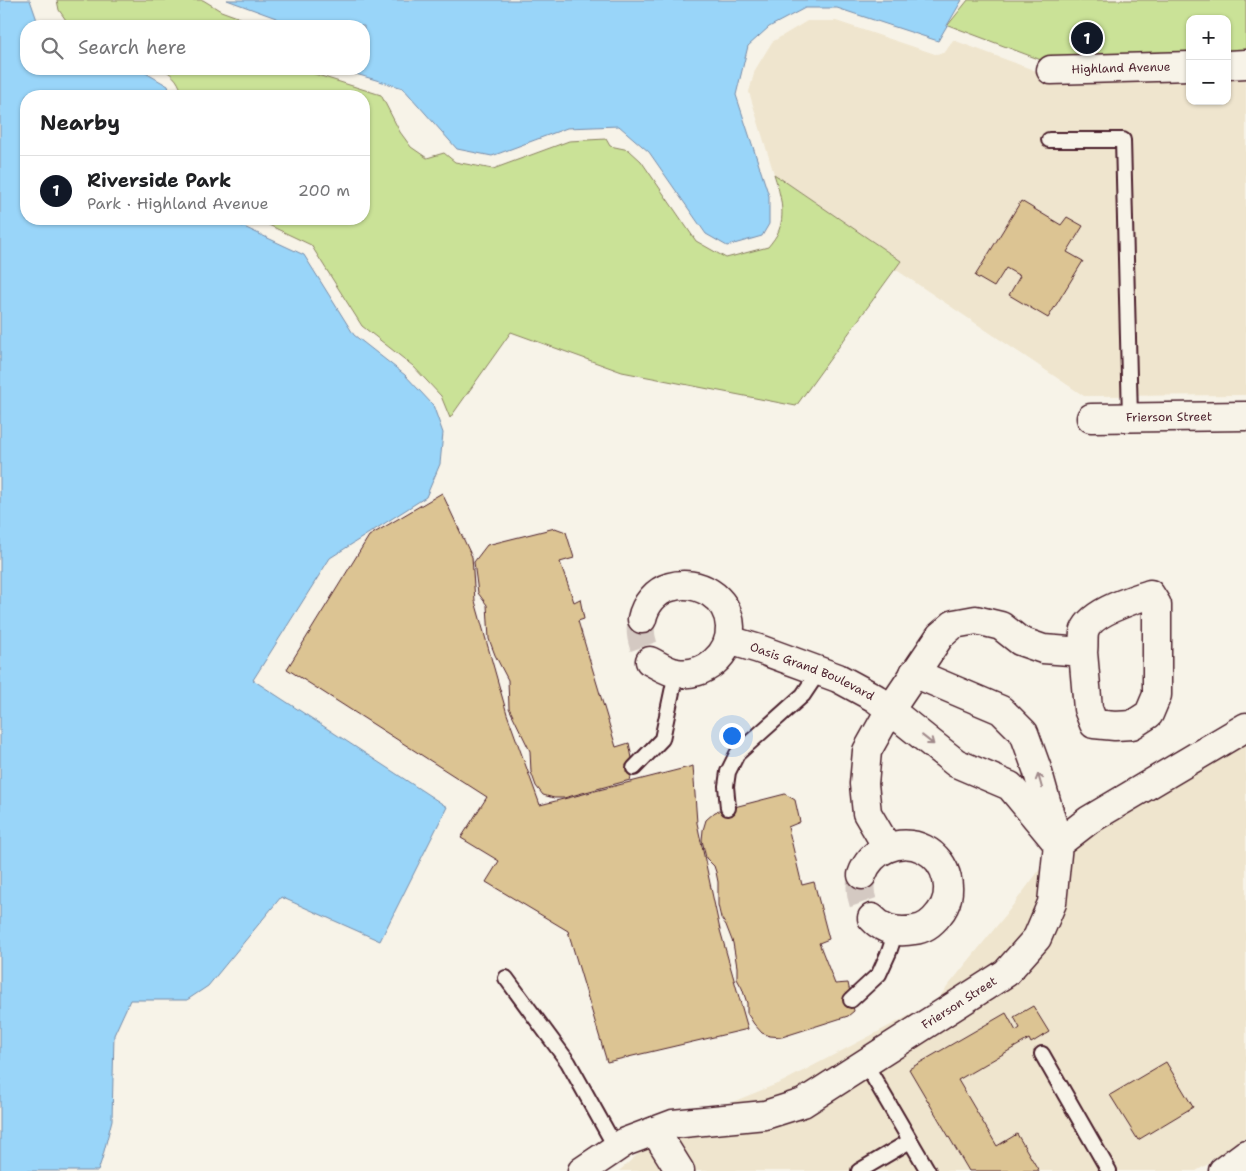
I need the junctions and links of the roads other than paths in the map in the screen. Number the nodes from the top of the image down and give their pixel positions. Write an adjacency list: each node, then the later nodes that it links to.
1 (1246, 64): 2 (street)
2 (1231, 65)
3 (1186, 66): 4 (street, Highland Avenue)
4 (1051, 70)
5 (1049, 140): 7 (lane)
6 (1246, 416): 7 (street, Frierson Street)
7 (1130, 417): 8 (street, Frierson Street)
8 (1091, 418)
9 (642, 619): 10 (street)
10 (729, 640): 13 (street, Oasis Grand Boulevard); 14 (street)
11 (1083, 652): 11 (street); 15 (street)
12 (650, 660): 14 (street)
13 (819, 671): 16 (street, Oasis Grand Boulevard); 19 (lane)
14 (676, 673): 18 (lane)
15 (914, 673): 16 (street); 20 (street, one-way to 15)
16 (890, 710): 20 (street, Oasis Grand Boulevard, one-way to 20); 21 (street)
17 (1246, 727): 20 (street)
18 (634, 768)
19 (728, 808)
20 (1058, 844): 28 (street, Frierson Street)
21 (887, 848): 22 (street); 24 (street)
22 (862, 875)
23 (872, 918): 24 (street)
24 (896, 931): 26 (lane)
25 (506, 978): 31 (lane)
26 (851, 1000)
27 (1042, 1054): 36 (lane)
28 (865, 1063): 29 (street, Frierson Street); 30 (lane)
29 (655, 1131): 31 (street, Frierson Street); 33 (street)
30 (910, 1141): 34 (lane); 35 (lane)
31 (616, 1148): 32 (street, Frierson Street)
32 (582, 1171)
33 (680, 1171)
34 (859, 1171)
35 (928, 1171)
36 (1109, 1171)

